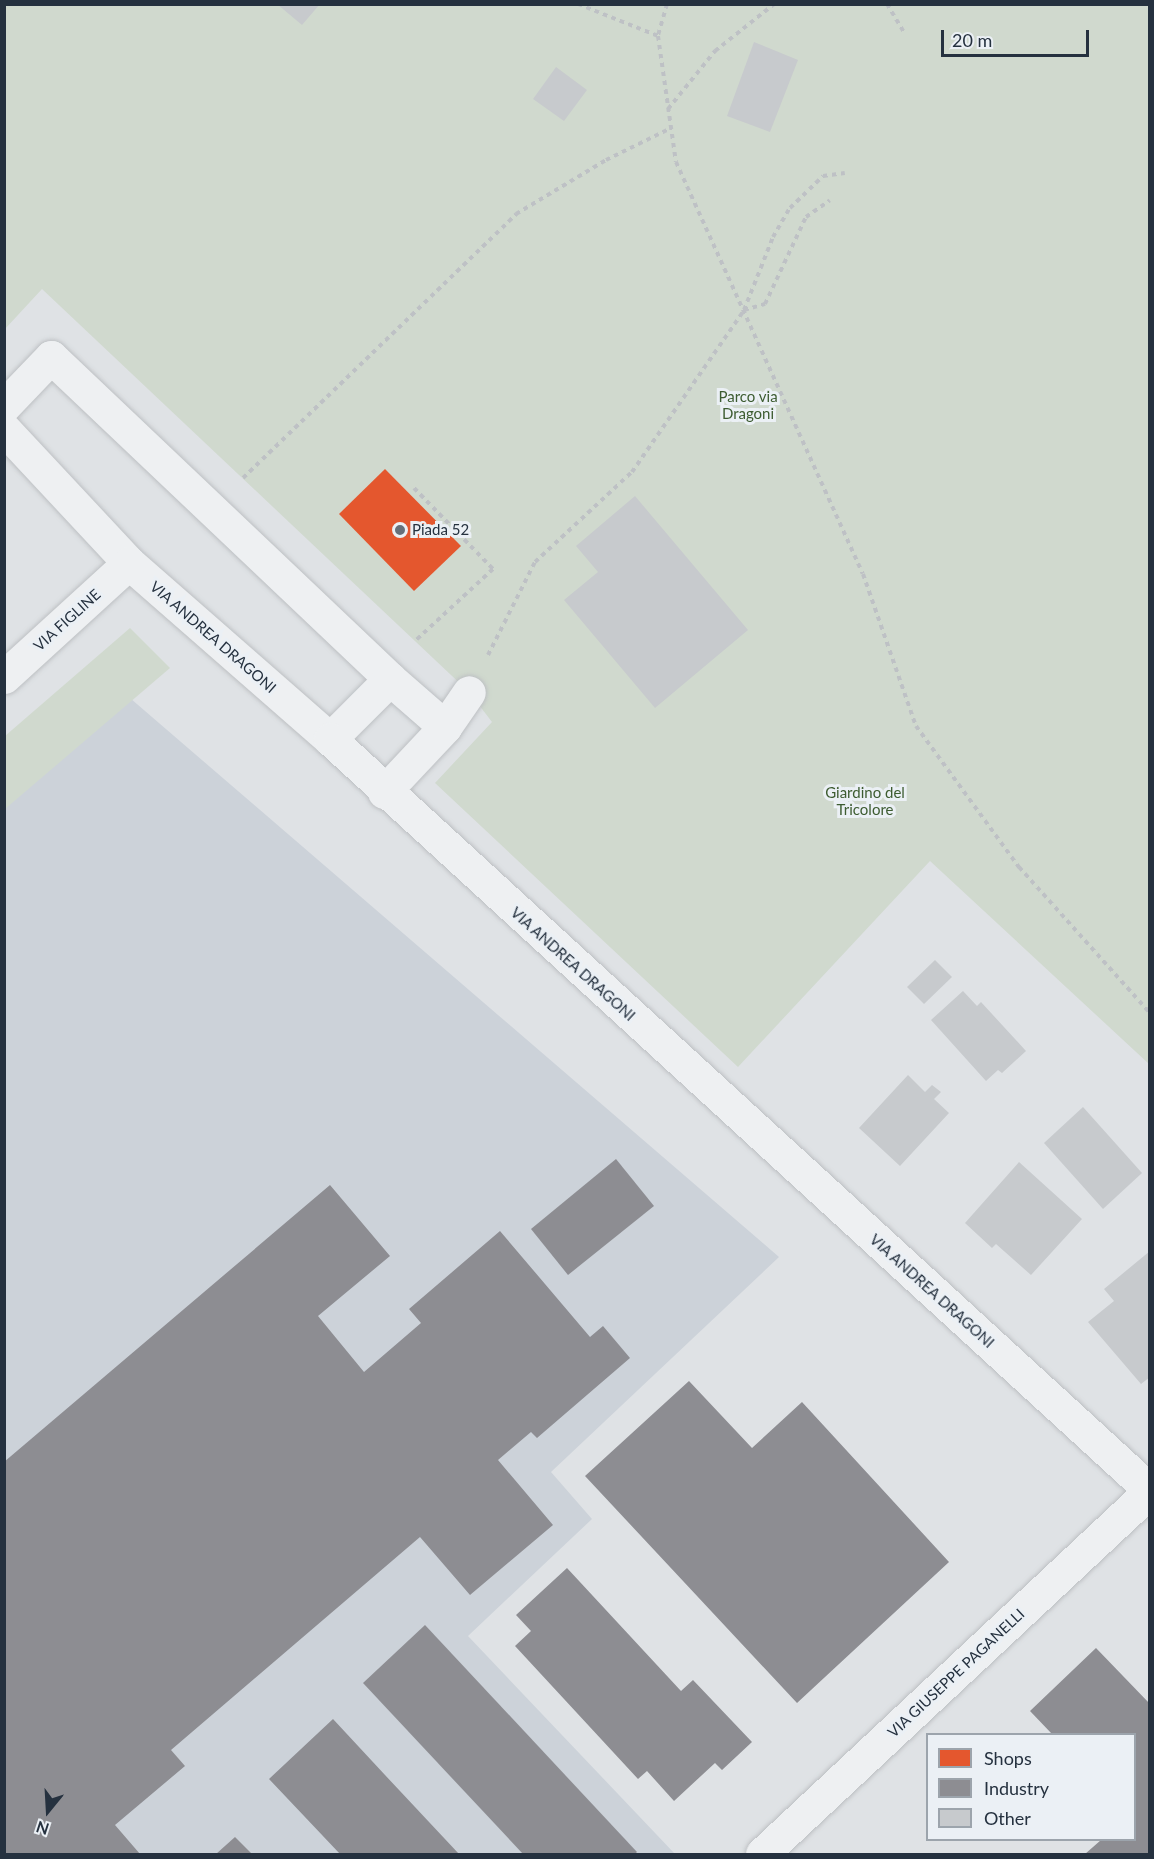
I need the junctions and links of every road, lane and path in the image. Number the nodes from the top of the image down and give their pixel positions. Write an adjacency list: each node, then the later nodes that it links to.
1 (578, 4): 6 (path)
2 (668, 4): 6 (path)
3 (774, 4): 7 (path)
4 (887, 4): 5 (path)
5 (904, 32)
6 (658, 36): 7 (path)
7 (668, 109): 8 (path)
8 (671, 128): 11 (path); 14 (path)
9 (845, 173): 11 (path)
10 (830, 200): 11 (path)
11 (744, 310): 20 (path); 24 (path)
12 (4, 406): 19 (street)
13 (4, 429): 16 (street, VIA ANDREA DRAGONI)
14 (243, 478)
15 (414, 488): 17 (path)
16 (129, 563): 18 (street, VIA FIGLINE); 22 (street, VIA ANDREA DRAGONI)
17 (415, 641)
18 (4, 677)
19 (390, 679): 21 (street); 22 (street)
20 (469, 692): 21 (street)
21 (446, 728): 23 (street)
22 (330, 740): 23 (street, VIA ANDREA DRAGONI)
23 (384, 792): 25 (street, VIA ANDREA DRAGONI)
24 (1149, 1013)
25 (1149, 1490): 26 (street, VIA GIUSEPPE PAGANELLI)
26 (762, 1854)

